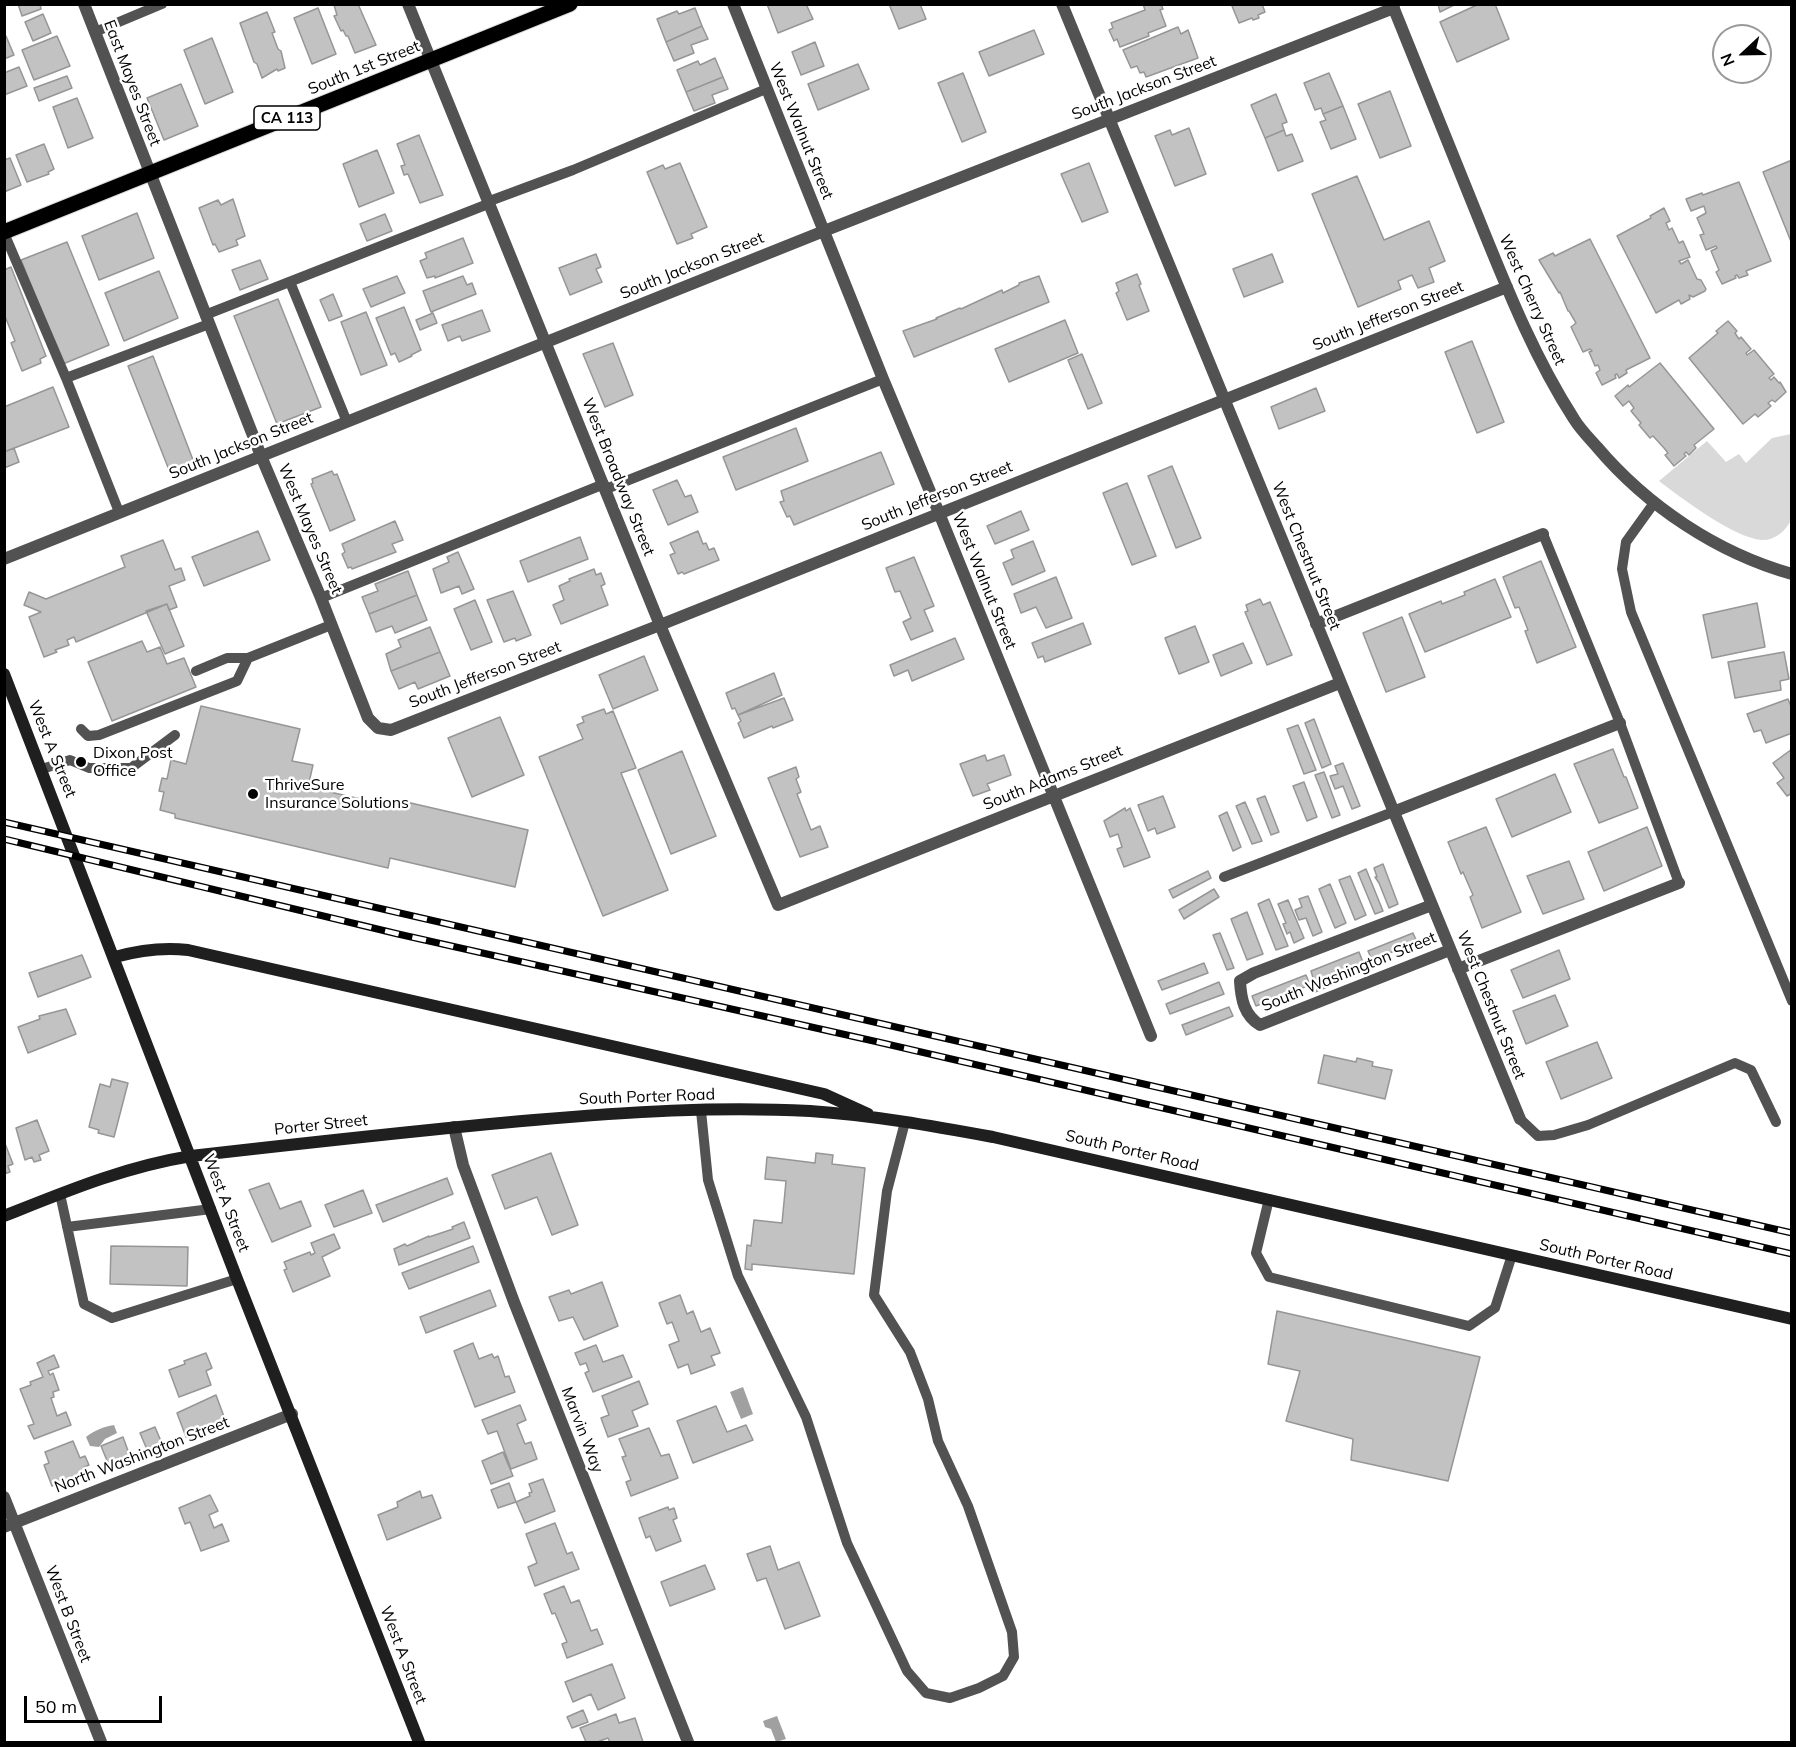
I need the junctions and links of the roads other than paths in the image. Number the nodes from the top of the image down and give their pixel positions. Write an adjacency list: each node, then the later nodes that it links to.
1 (84, 4): 8 (street, East Mayes Street)
2 (162, 4): 8 (lane)
3 (408, 4): 9 (street, West Broadway Street)
4 (570, 4): 9 (main road, South 1st Street / CA 113)
5 (733, 4): 10 (street, West Walnut Street)
6 (1062, 4): 11 (street, West Chestnut Street)
7 (1393, 6): 11 (street, South Jackson Street); 17 (street, West Cherry Street)
8 (95, 32): 12 (street, East Mayes Street)
9 (430, 61): 12 (main road, South 1st Street / CA 113); 13 (street, West Broadway Street)
10 (766, 89): 13 (lane); 14 (street, West Walnut Street)
11 (1110, 119): 14 (street, South Jackson Street); 22 (street, West Chestnut Street)
12 (150, 173): 15 (main road, South 1st Street / CA 113); 18 (street, West Mayes Street)
13 (488, 203): 16 (lane); 19 (street, West Broadway Street)
14 (824, 231): 19 (street, South Jackson Street); 21 (street, West Walnut Street)
15 (4, 232): 20 (lane)
16 (290, 282): 18 (lane); 23 (lane)
17 (1507, 287): 22 (street, South Jefferson Street); 26 (street, West Cherry Street)
18 (207, 319): 20 (lane); 24 (street, West Mayes Street)
19 (545, 343): 23 (street, South Jackson Street); 25 (street, West Broadway Street)
20 (66, 378): 27 (lane)
21 (883, 379): 25 (lane); 28 (street, West Walnut Street)
22 (1224, 399): 28 (street, South Jefferson Street); 33 (street, West Chestnut Street)
23 (347, 422): 24 (street, South Jackson Street)
24 (261, 456): 27 (street, South Jackson Street); 32 (street, West Mayes Street)
25 (605, 486): 32 (lane); 35 (street, West Broadway Street)
26 (1654, 503): 31 (street, West Cherry Street); 54 (lane)
27 (120, 512): 30 (street, South Jackson Street)
28 (939, 513): 35 (street, South Jefferson Street); 45 (street, West Walnut Street)
29 (1543, 534): 33 (street); 40 (lane)
30 (4, 558)
31 (1791, 574)
32 (321, 598): 34 (street, West Mayes Street)
33 (1316, 624): 39 (street, West Chestnut Street)
34 (331, 625): 36 (lane); 41 (street, West Mayes Street)
35 (660, 625): 41 (street, South Jefferson Street); 49 (street, West Broadway Street)
36 (248, 658): 37 (lane); 42 (lane)
37 (196, 671)
38 (4, 674): 44 (street, West A Street)
39 (1340, 683): 45 (street, South Adams Street); 46 (street, West Chestnut Street)
40 (1620, 723): 46 (street); 48 (lane)
41 (378, 728)
42 (81, 729)
43 (175, 735): 44 (lane)
44 (42, 769): 52 (street, West A Street)
45 (1053, 796): 49 (street, South Adams Street); 55 (street, West Walnut Street)
46 (1393, 812): 47 (lane); 50 (street, West Chestnut Street)
47 (1224, 877)
48 (1680, 883): 53 (street)
49 (778, 904)
50 (1432, 905): 51 (street, West Chestnut Street); 51 (street, South Washington Street)
51 (1450, 950): 53 (street, West Chestnut Street)
52 (115, 957): 57 (street); 62 (street, West A Street)
53 (1458, 969): 58 (street, West Chestnut Street)
54 (1791, 1001)
55 (1151, 1036)
56 (701, 1111): 57 (street, South Porter Road); 59 (lane); 61 (street, South Porter Road)
57 (878, 1118): 59 (street, South Porter Road)
58 (1520, 1119): 60 (lane)
59 (905, 1122): 64 (street, South Porter Road)
60 (1776, 1122)
61 (454, 1127): 62 (street, Porter Street); 76 (street, Marvin Way)
62 (191, 1156): 63 (street, Porter Street); 65 (street, West A Street)
63 (60, 1194): 66 (street, Porter Street); 67 (lane)
64 (1269, 1199): 68 (street, South Porter Road); 68 (lane)
65 (211, 1209): 67 (lane); 69 (street, West A Street)
66 (4, 1216)
67 (67, 1227): 69 (lane)
68 (1512, 1255): 70 (street, South Porter Road)
69 (237, 1279): 71 (street, West A Street)
70 (1791, 1319)
71 (292, 1414): 73 (street, North Washington Street); 75 (street, West A Street)
72 (4, 1497): 73 (street, West B Street)
73 (10, 1525): 74 (street, West B Street)
74 (100, 1743)
75 (419, 1743)
76 (688, 1743)

